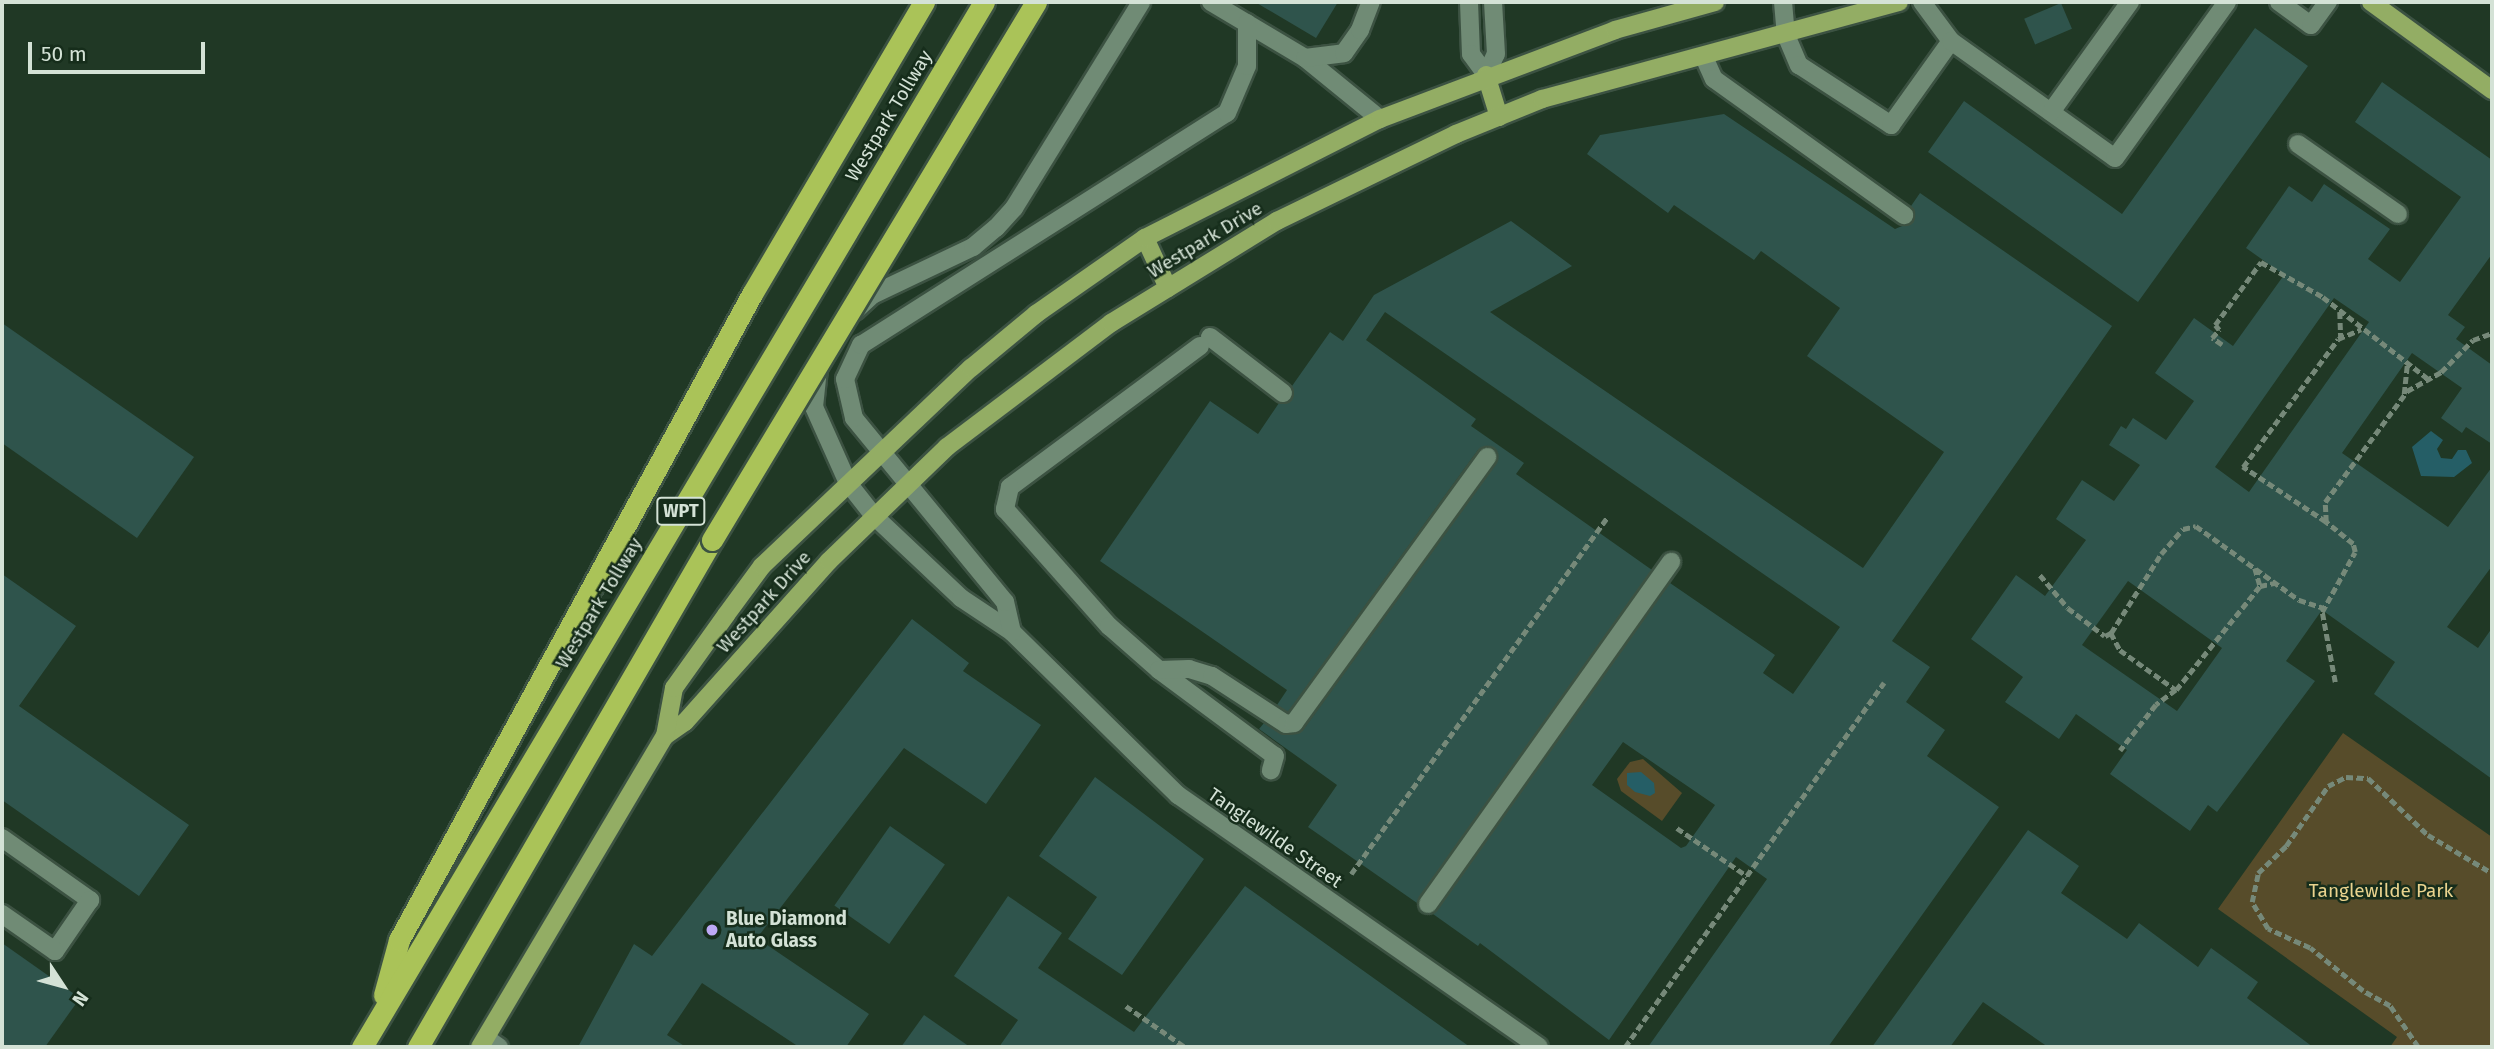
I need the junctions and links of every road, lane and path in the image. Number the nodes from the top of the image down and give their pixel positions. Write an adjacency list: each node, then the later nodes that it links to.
1 (923, 2): 72 (highway)
2 (984, 2): 72 (highway, Westpark Tollway / WPT)
3 (1036, 2): 75 (highway, WPT, bridge)
4 (1141, 2): 45 (street, Tanglewilde Street)
5 (1211, 2): 18 (street)
6 (1371, 2): 22 (street)
7 (1469, 2): 23 (street)
8 (1493, 2): 23 (street)
9 (1715, 2): 23 (main road, Westpark Drive)
10 (1783, 2): 19 (street)
11 (1899, 2): 19 (main road, Westpark Drive)
12 (1922, 2): 20 (street)
13 (2130, 2): 25 (street)
14 (2227, 2): 25 (street)
15 (2279, 2): 16 (street)
16 (2328, 2)
17 (2371, 2): 24 (main road)
18 (1247, 23): 22 (street); 42 (street, Tanglewilde Street)
19 (1786, 35): 20 (street); 21 (main road, Westpark Drive)
20 (1951, 41): 25 (street)
21 (1704, 57): 26 (main road, Westpark Drive); 30 (street)
22 (1305, 58): 27 (street)
23 (1486, 75): 26 (main road); 27 (main road, Westpark Drive)
24 (2492, 90)
25 (2051, 112)
26 (1499, 117): 32 (main road, Westpark Drive)
27 (1380, 119): 31 (main road, Westpark Drive)
28 (2298, 144): 29 (street)
29 (2398, 214)
30 (1905, 215)
31 (1145, 238): 32 (main road); 42 (main road, Westpark Drive)
32 (1167, 288): 44 (main road, Westpark Drive)
33 (2340, 312): 34 (path); 36 (path); 37 (path)
34 (2361, 329): 36 (path); 38 (path)
35 (2492, 333): 39 (path)
36 (2341, 337): 48 (path)
37 (2222, 345)
38 (2407, 364): 39 (path); 41 (path)
39 (2427, 379): 41 (path)
40 (1283, 393): 57 (street)
41 (2404, 395): 48 (path)
42 (882, 451): 44 (street, Tanglewilde Street); 45 (main road, Westpark Drive)
43 (1487, 457): 57 (street)
44 (908, 482): 46 (main road, Westpark Drive); 55 (street, Tanglewilde Street)
45 (848, 483): 46 (street, Tanglewilde Street); 61 (main road, Westpark Drive)
46 (874, 516): 55 (street, Tanglewilde Street); 61 (main road, Westpark Drive)
47 (1608, 517): 67 (path)
48 (2326, 522): 54 (path)
49 (1671, 562): 69 (street)
50 (2254, 568): 52 (path); 53 (path); 56 (path)
51 (2040, 575): 56 (path)
52 (2275, 583): 53 (path); 54 (path)
53 (2260, 586): 60 (path)
54 (2323, 608): 58 (path)
55 (1013, 632): 77 (street, Tanglewilde Street)
56 (2111, 634): 60 (path)
57 (1159, 670): 63 (street)
58 (2335, 681)
59 (1884, 684): 68 (path)
60 (2176, 690): 62 (path)
61 (665, 736): 73 (main road, Westpark Drive)
62 (2120, 751)
63 (1270, 770)
64 (1677, 828): 68 (path)
65 (2, 838): 70 (street)
66 (2492, 873): 79 (path)
67 (1352, 874)
68 (1747, 876): 78 (path)
69 (1428, 904)
70 (2, 914)
71 (1126, 1006): 76 (path)
72 (377, 1021): 74 (highway, Westpark Tollway / WPT)
73 (489, 1044)
74 (362, 1047)
75 (418, 1047)
76 (1185, 1047)
77 (1539, 1047)
78 (1625, 1047)
79 (2417, 1047)

